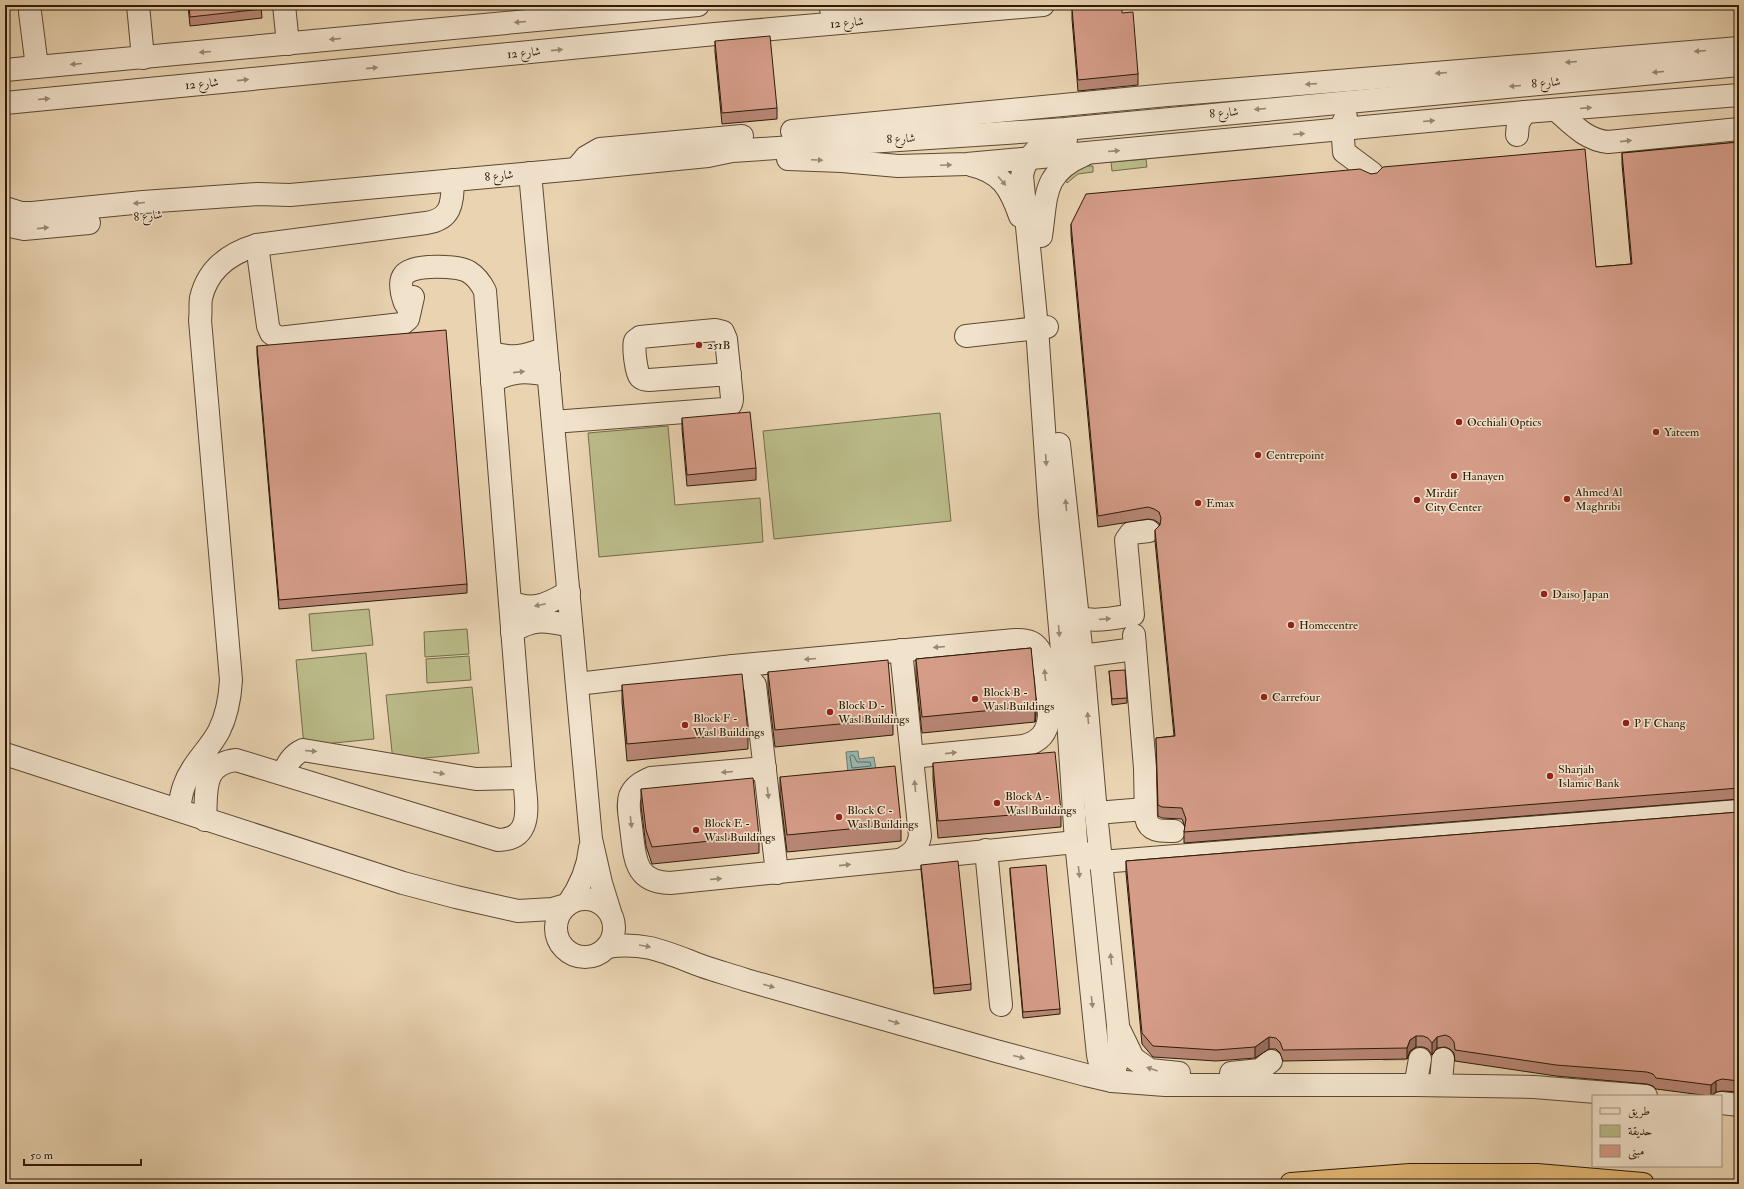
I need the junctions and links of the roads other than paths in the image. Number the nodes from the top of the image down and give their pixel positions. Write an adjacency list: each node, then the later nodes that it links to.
1 (138, 5): 11 (street)
2 (284, 5): 9 (street)
3 (698, 5): 6 (street)
4 (864, 5): 8 (street)
5 (1034, 5): 8 (street, شارع 12)
6 (603, 9): 9 (street, one-way to 9)
7 (30, 12): 13 (street)
8 (715, 34): 17 (street, شارع 12, one-way to 8)
9 (288, 44): 11 (street, one-way to 11)
10 (1739, 48): 30 (street, one-way to 30)
11 (144, 58): 13 (street, one-way to 13)
12 (1739, 65): 15 (street, شارع 8, one-way to 15)
13 (37, 67): 14 (street)
14 (5, 70)
15 (1411, 95): 21 (street, شارع 8, one-way to 21); 24 (street)
16 (1739, 95): 18 (street, شارع 8, one-way to 16)
17 (7, 104)
18 (1556, 110): 19 (street, شارع 8); 23 (street, one-way to 23)
19 (1525, 112): 20 (street, شارع 8); 20 (street)
20 (1497, 115): 22 (street, شارع 8, one-way to 20)
21 (1160, 119): 25 (street, شارع 8); 28 (street)
22 (1367, 127): 24 (street, شارع 8); 24 (street)
23 (1739, 129)
24 (1342, 130): 26 (street, شارع 8, one-way to 24)
25 (1007, 133): 27 (street, شارع 8); 28 (street)
26 (1090, 153): 28 (street, شارع 8); 36 (street)
27 (708, 156): 29 (street, شارع 8, one-way to 29); 30 (street, شارع 8)
28 (1030, 158): 29 (street, شارع 8); 36 (street)
29 (967, 164): 36 (street, one-way to 36)
30 (576, 169): 31 (street, شارع 8)
31 (530, 173): 32 (street, شارع 8); 40 (street)
32 (453, 180): 33 (street, شارع 8); 37 (street)
33 (290, 196): 34 (street, شارع 8, one-way to 34); 35 (street, شارع 8, one-way to 33)
34 (5, 208)
35 (5, 225)
36 (1035, 240): 38 (street)
37 (257, 245): 41 (street); 67 (street)
38 (1042, 327): 39 (street); 46 (street, one-way to 46); 50 (street, one-way to 38)
39 (966, 336)
40 (546, 348): 41 (street); 43 (street)
41 (490, 352): 44 (street)
42 (730, 374): 45 (street)
43 (549, 375): 44 (street, one-way to 43); 45 (street)
44 (492, 382): 49 (street)
45 (553, 422): 48 (street)
46 (1050, 515): 50 (street); 60 (street, one-way to 60)
47 (1150, 531): 51 (street)
48 (569, 592): 49 (street, one-way to 49); 52 (street)
49 (510, 602): 53 (street)
50 (1077, 613): 51 (street); 55 (street)
51 (1133, 625): 55 (street); 66 (street)
52 (572, 626): 53 (street); 58 (street)
53 (512, 632): 65 (street)
54 (901, 650): 56 (street, one-way to 56); 62 (street); 62 (street, one-way to 54)
55 (1082, 656): 69 (street, one-way to 55)
56 (774, 662): 57 (street); 59 (street)
57 (733, 666): 58 (street); 59 (street)
58 (577, 684): 72 (street)
59 (755, 685): 63 (street)
60 (1068, 719): 73 (street); 76 (street)
61 (5, 754): 67 (street)
62 (912, 757): 75 (street, one-way to 62)
63 (765, 768): 77 (street, one-way to 77); 77 (street, one-way to 77)
64 (283, 773): 65 (street, one-way to 65); 65 (street); 70 (street)
65 (524, 778)
66 (1145, 809): 69 (street); 71 (street)
67 (179, 810): 70 (street)
68 (1739, 811): 76 (street)
69 (1096, 813): 76 (street)
70 (205, 820): 79 (street)
71 (1174, 831)
72 (591, 839): 78 (street); 80 (street)
73 (1076, 842): 74 (street); 88 (street, one-way to 88)
74 (986, 850): 75 (street); 83 (street)
75 (902, 859): 77 (street, one-way to 75)
76 (1101, 862): 84 (street, one-way to 76)
77 (778, 873)
78 (567, 904): 79 (street); 80 (street); 81 (street)
79 (518, 911): 81 (street)
80 (610, 912): 82 (street)
81 (560, 943): 82 (street)
82 (607, 947): 88 (street, one-way to 88)
83 (1001, 1005)
84 (1118, 1025): 87 (street, one-way to 84); 88 (street)
85 (1420, 1059): 89 (street)
86 (1443, 1059): 90 (street)
87 (1271, 1061)
88 (1109, 1080): 89 (street)
89 (1414, 1084): 90 (street)
90 (1438, 1085): 91 (street)
91 (1634, 1095)
92 (1722, 1103): 93 (street)
93 (1739, 1105)
94 (1291, 1184): 95 (highway)
95 (1643, 1184)

